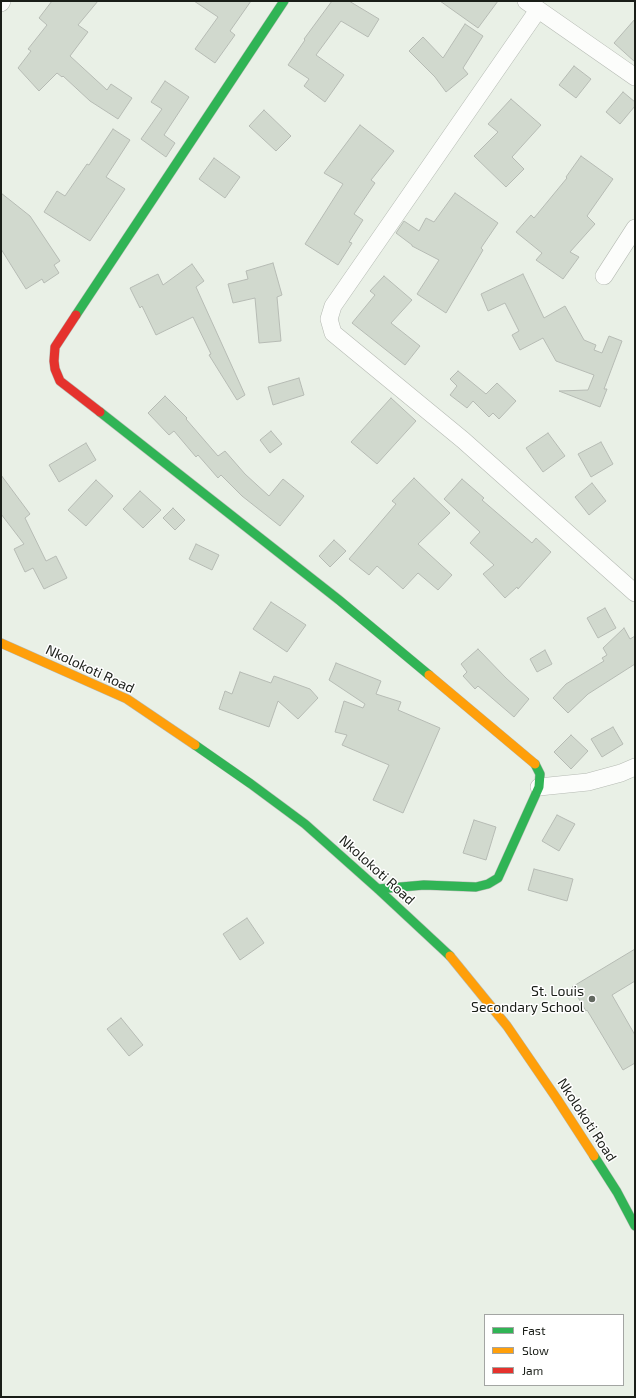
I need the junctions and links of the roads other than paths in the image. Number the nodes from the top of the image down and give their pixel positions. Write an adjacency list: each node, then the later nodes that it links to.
1 (284, 1): 9 (street)
2 (532, 6): 3 (street); 6 (street)
3 (635, 77)
4 (635, 228): 5 (street)
5 (604, 276)
6 (635, 593)
7 (1, 643): 10 (street, Nkolokoti Road)
8 (635, 767): 9 (street)
9 (539, 787): 10 (street)
10 (378, 889): 11 (street, Nkolokoti Road)
11 (635, 1226)

